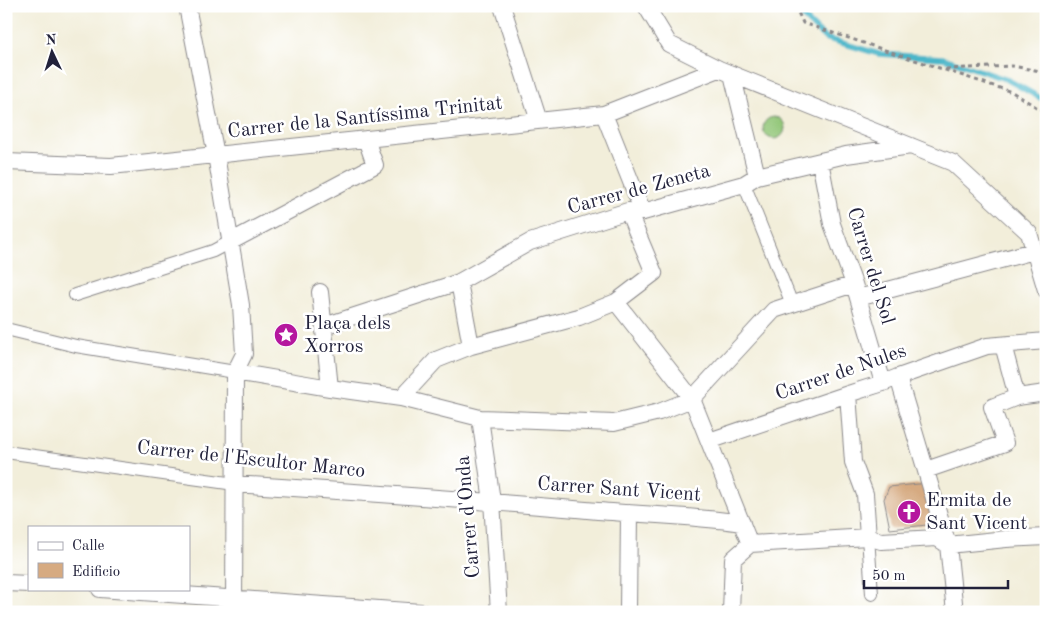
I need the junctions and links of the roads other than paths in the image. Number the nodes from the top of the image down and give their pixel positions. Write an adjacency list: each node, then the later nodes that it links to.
1 (187, 6): 9 (street)
2 (502, 6): 6 (street)
3 (646, 6): 4 (street)
4 (726, 72): 5 (street, Carrer de la Santíssima Trinitat); 8 (street); 12 (street)
5 (604, 114): 6 (street, Carrer de la Santíssima Trinitat); 13 (street)
6 (539, 121): 7 (street, Carrer de la Santíssima Trinitat)
7 (366, 139): 9 (street, Carrer de la Santíssima Trinitat); 14 (street)
8 (911, 146): 10 (street, Carrer de Zeneta); 15 (street)
9 (216, 155): 11 (street, Carrer de la Santíssima Trinitat); 14 (street)
10 (820, 161): 12 (street, Carrer de Zeneta); 18 (street, Carrer del Sol)
11 (6, 162)
12 (750, 180): 13 (street, Carrer de Zeneta); 22 (street)
13 (635, 211): 16 (street, Carrer de Zeneta); 21 (street)
14 (230, 242): 20 (street); 28 (street)
15 (1034, 251): 17 (street); 18 (street)
16 (459, 282): 23 (street, Carrer de Zeneta); 26 (street)
17 (1046, 290)
18 (856, 291): 22 (street); 29 (street, Carrer del Sol)
19 (320, 292): 23 (street)
20 (75, 295)
21 (616, 302): 26 (street); 35 (street)
22 (792, 304): 35 (street)
23 (324, 326): 30 (street)
24 (10, 328): 28 (street)
25 (1046, 341): 27 (street, Carrer de Nules)
26 (471, 346): 34 (street)
27 (995, 346): 29 (street, Carrer de Nules); 33 (street)
28 (235, 372): 30 (street); 40 (street)
29 (890, 380): 32 (street, Carrer de Nules); 39 (street, Carrer del Sol)
30 (330, 388): 34 (street)
31 (1046, 393): 33 (street)
32 (848, 394): 37 (street, Carrer de Nules); 44 (street)
33 (1017, 397): 39 (street)
34 (401, 398): 36 (street)
35 (692, 399): 36 (street); 37 (street)
36 (480, 418): 41 (street, Carrer d'Onda)
37 (709, 441): 43 (street)
38 (6, 452): 40 (street, Carrer de l'Escultor Marco)
39 (926, 470): 47 (street, Carrer del Sol)
40 (235, 484): 41 (street, Carrer de l'Escultor Marco); 52 (street)
41 (492, 501): 42 (street, Carrer Sant Vicent); 54 (street, Carrer d'Onda)
42 (629, 513): 43 (street, Carrer Sant Vicent); 55 (street)
43 (742, 523): 46 (street)
44 (868, 537): 46 (street); 47 (street); 51 (street)
45 (1046, 537): 47 (street)
46 (750, 544): 56 (street)
47 (948, 545): 57 (street, Carrer del Sol)
48 (6, 583): 49 (street)
49 (28, 584)
50 (108, 590): 52 (street)
51 (872, 594)
52 (234, 605): 53 (street)
53 (421, 612)
54 (498, 612)
55 (628, 612)
56 (731, 612)
57 (955, 612)

